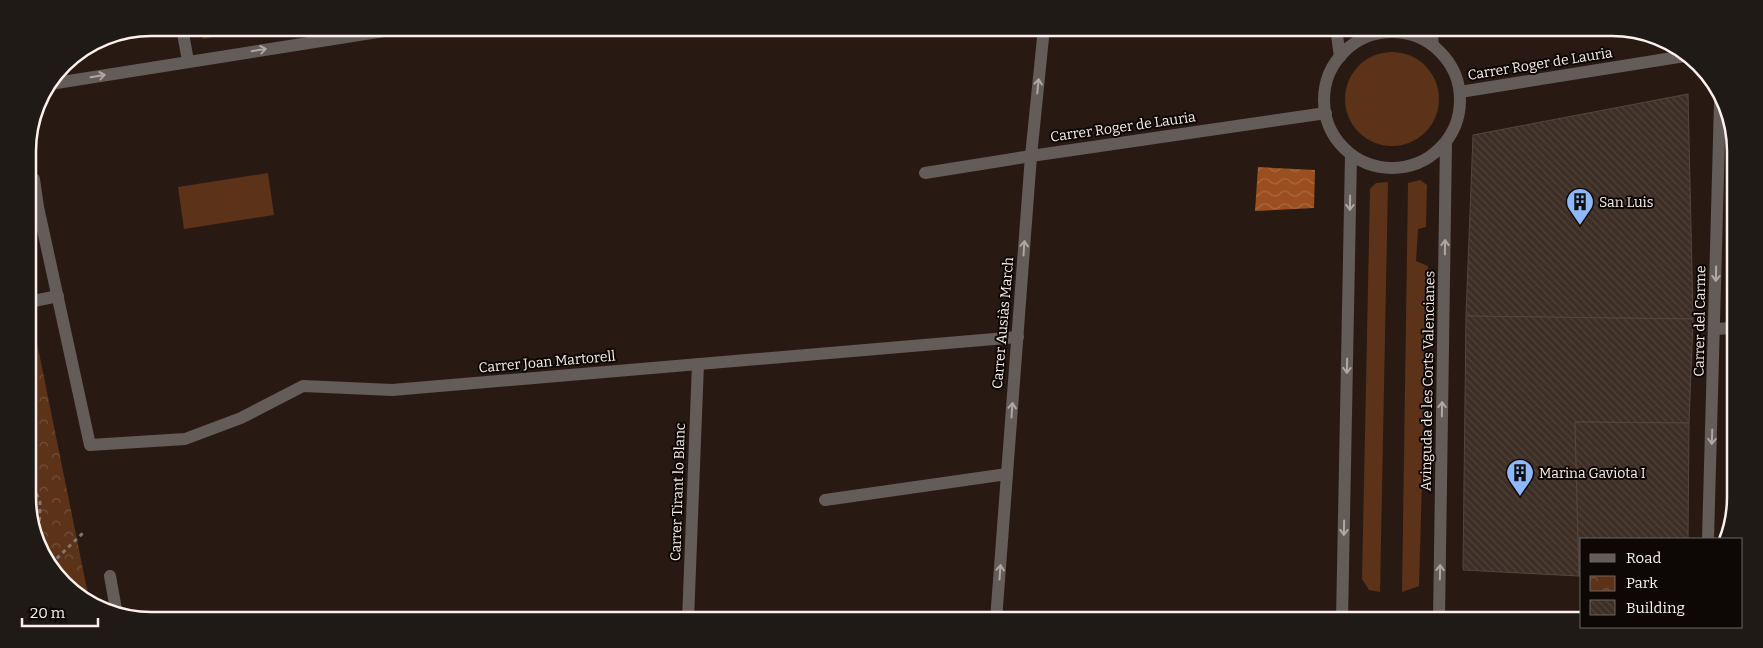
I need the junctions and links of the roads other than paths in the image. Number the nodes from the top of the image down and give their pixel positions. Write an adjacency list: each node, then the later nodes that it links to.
1 (183, 36): 11 (street)
2 (351, 36): 11 (street, one-way to 2)
3 (1043, 36): 18 (street, Carrer Ausiàs March, one-way to 3)
4 (1337, 36): 9 (street)
5 (1370, 36): 9 (street)
6 (1416, 36): 8 (street)
7 (1432, 36): 8 (street)
8 (1433, 45): 13 (street)
9 (1340, 57): 15 (street)
10 (1677, 57): 13 (street, Carrer Roger de Lauria)
11 (188, 61): 12 (street, one-way to 11)
12 (59, 82)
13 (1460, 92): 16 (street)
14 (1720, 112): 24 (street, Carrer del Carme, one-way to 24)
15 (1326, 113): 17 (street); 18 (street, Carrer Roger de Lauria)
16 (1446, 142): 17 (street); 35 (street, Avinguda de les Corts Valencianes, one-way to 16)
17 (1351, 154): 34 (street, one-way to 34)
18 (1031, 156): 19 (street, Carrer Roger de Lauria); 25 (street, Carrer Ausiàs March, one-way to 18)
19 (925, 174)
20 (36, 189): 21 (street)
21 (58, 296): 22 (street); 26 (street, Carrer Joan Martorell)
22 (36, 301)
23 (1727, 328): 24 (street)
24 (1715, 329): 29 (street, Carrer del Carme, one-way to 29)
25 (1018, 337): 26 (street, Carrer Joan Martorell); 27 (street, Carrer Ausiàs March, one-way to 25)
26 (698, 364): 32 (street, Carrer Tirant lo Blanc)
27 (1008, 474): 28 (street); 33 (street, Carrer Ausiàs March, one-way to 27)
28 (824, 500)
29 (1708, 538)
30 (110, 576): 31 (street)
31 (115, 606)
32 (688, 612)
33 (997, 612)
34 (1342, 612)
35 (1439, 612)

